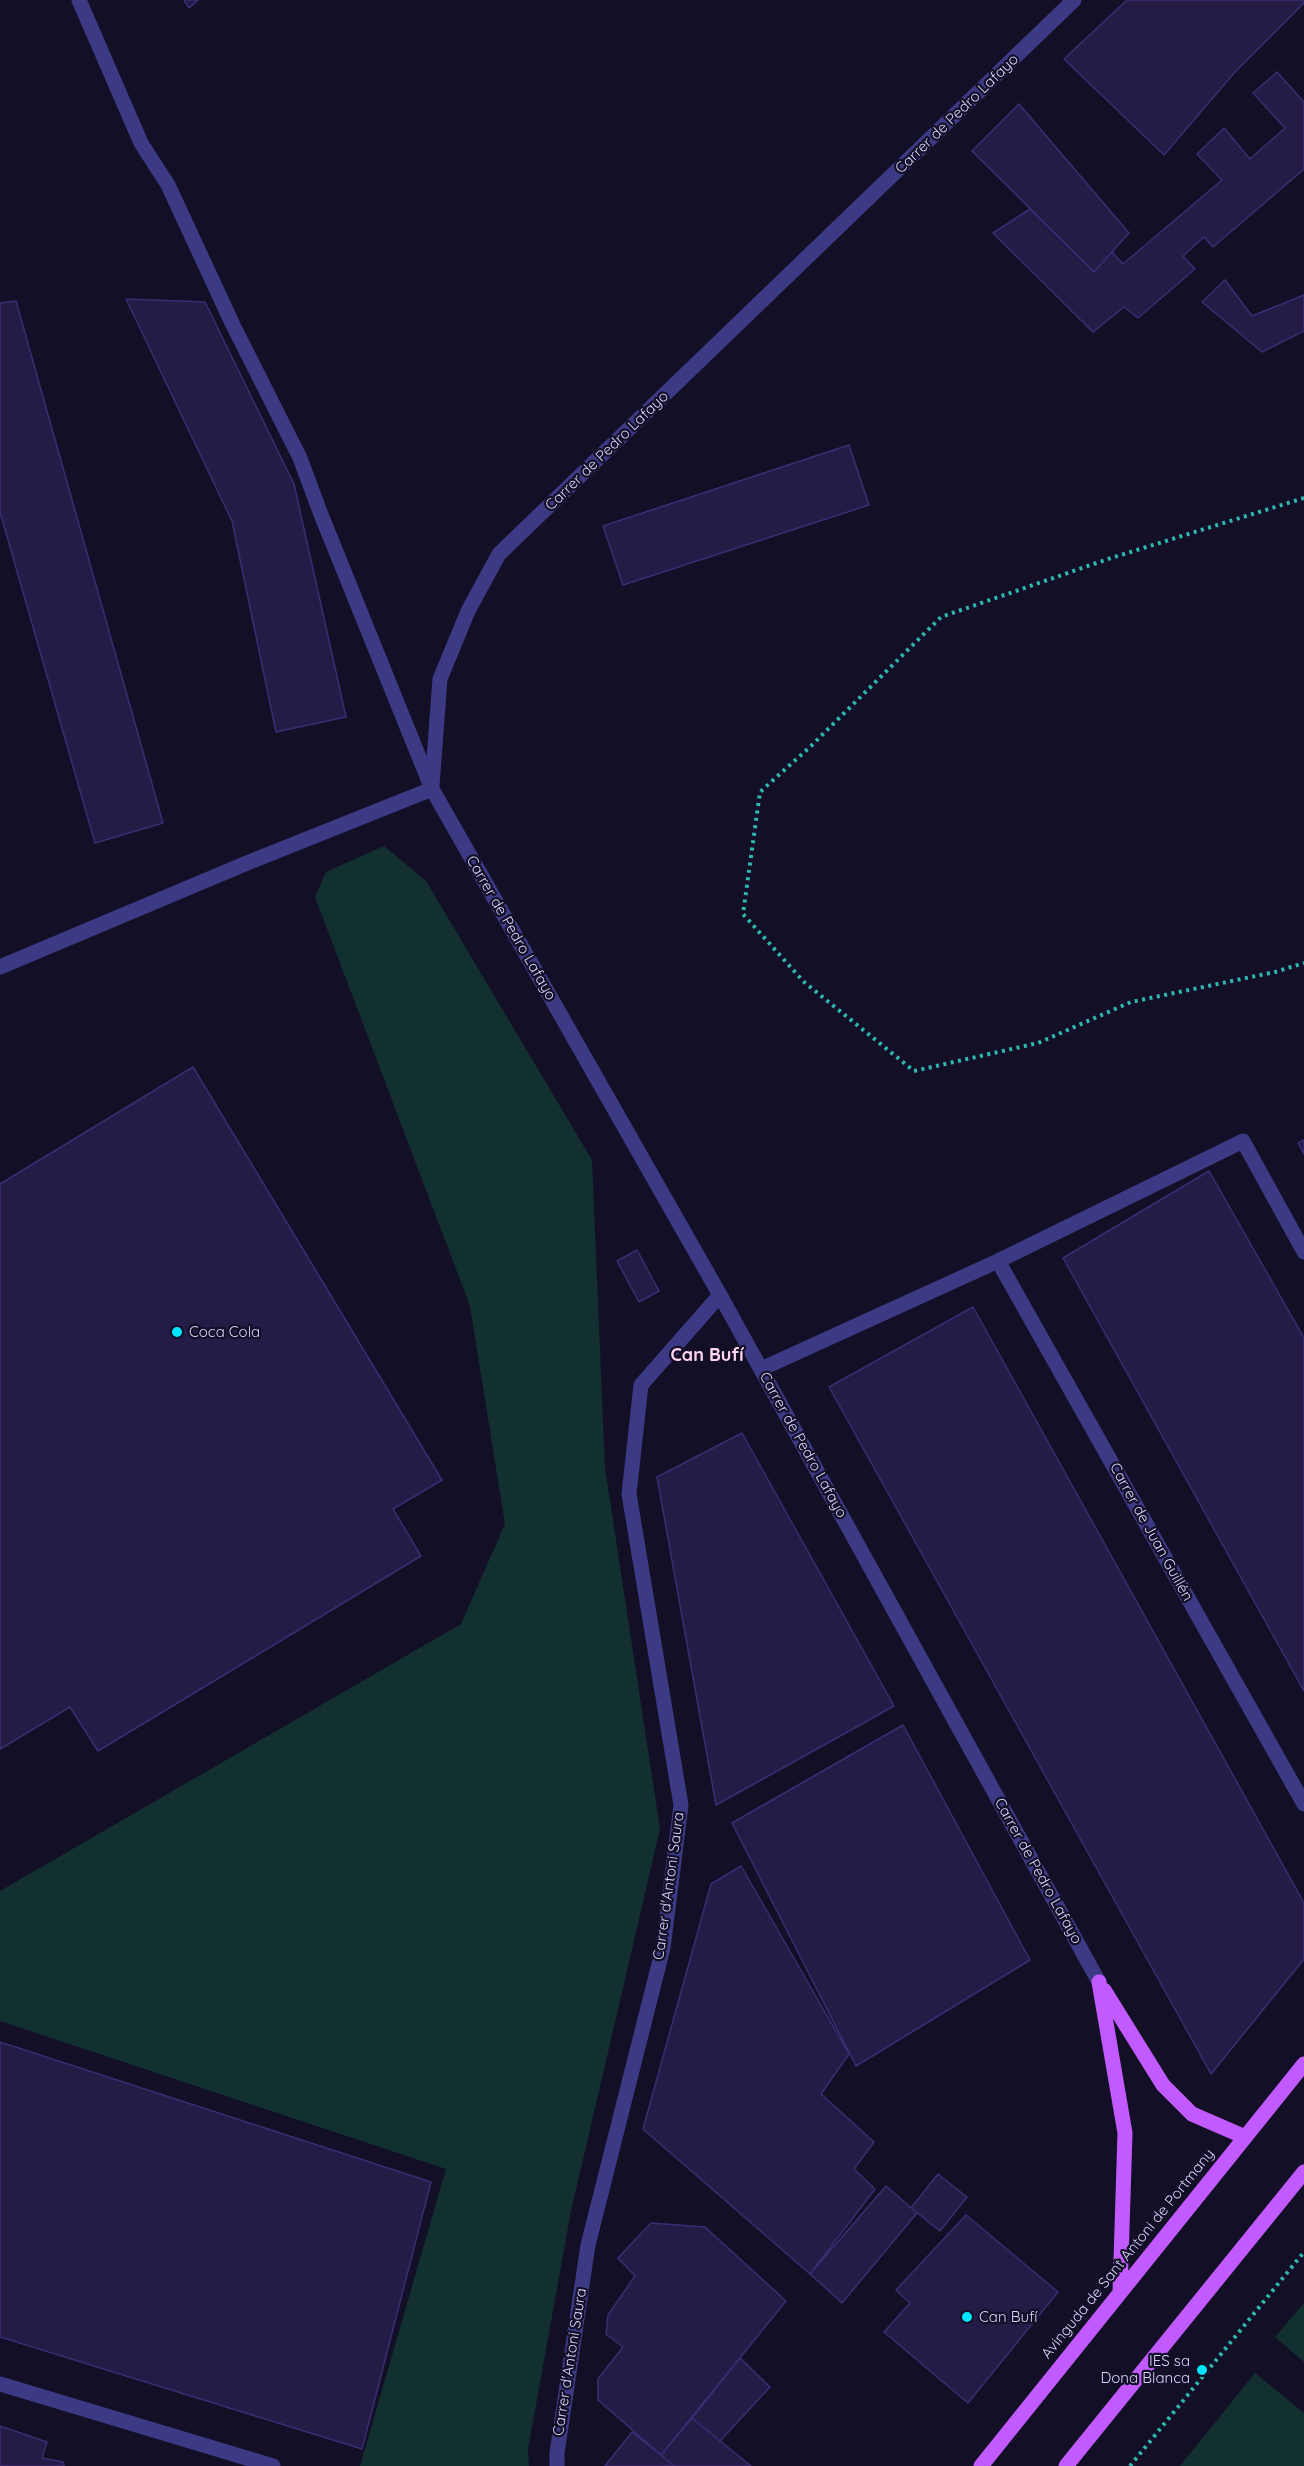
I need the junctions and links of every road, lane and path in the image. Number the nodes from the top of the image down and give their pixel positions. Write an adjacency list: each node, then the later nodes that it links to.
1 (79, 0): 4 (street)
2 (1074, 0): 4 (street, Carrer de Pedro Lafayo)
3 (1304, 498): 5 (path)
4 (432, 789): 6 (street); 9 (street, Carrer de Pedro Lafayo)
5 (1304, 963)
6 (0, 967)
7 (1304, 1252): 8 (street)
8 (998, 1261): 10 (street); 11 (street, Carrer de Juan Guillén)
9 (720, 1295): 10 (street, Carrer de Pedro Lafayo); 20 (street, Carrer d'Antoni Saura)
10 (761, 1369): 12 (street, Carrer de Pedro Lafayo)
11 (1304, 1804)
12 (1099, 1982): 14 (main road); 17 (main road)
13 (1304, 2064): 14 (main road, Avinguda de Sant Antoni de Portmany)
14 (1245, 2138): 17 (main road, Avinguda de Sant Antoni de Portmany)
15 (1304, 2172): 22 (main road)
16 (1304, 2252): 23 (path)
17 (1120, 2292): 21 (main road, Avinguda de Sant Antoni de Portmany)
18 (0, 2384): 19 (street)
19 (273, 2466)
20 (557, 2466)
21 (981, 2466)
22 (1066, 2466)
23 (1130, 2466)

